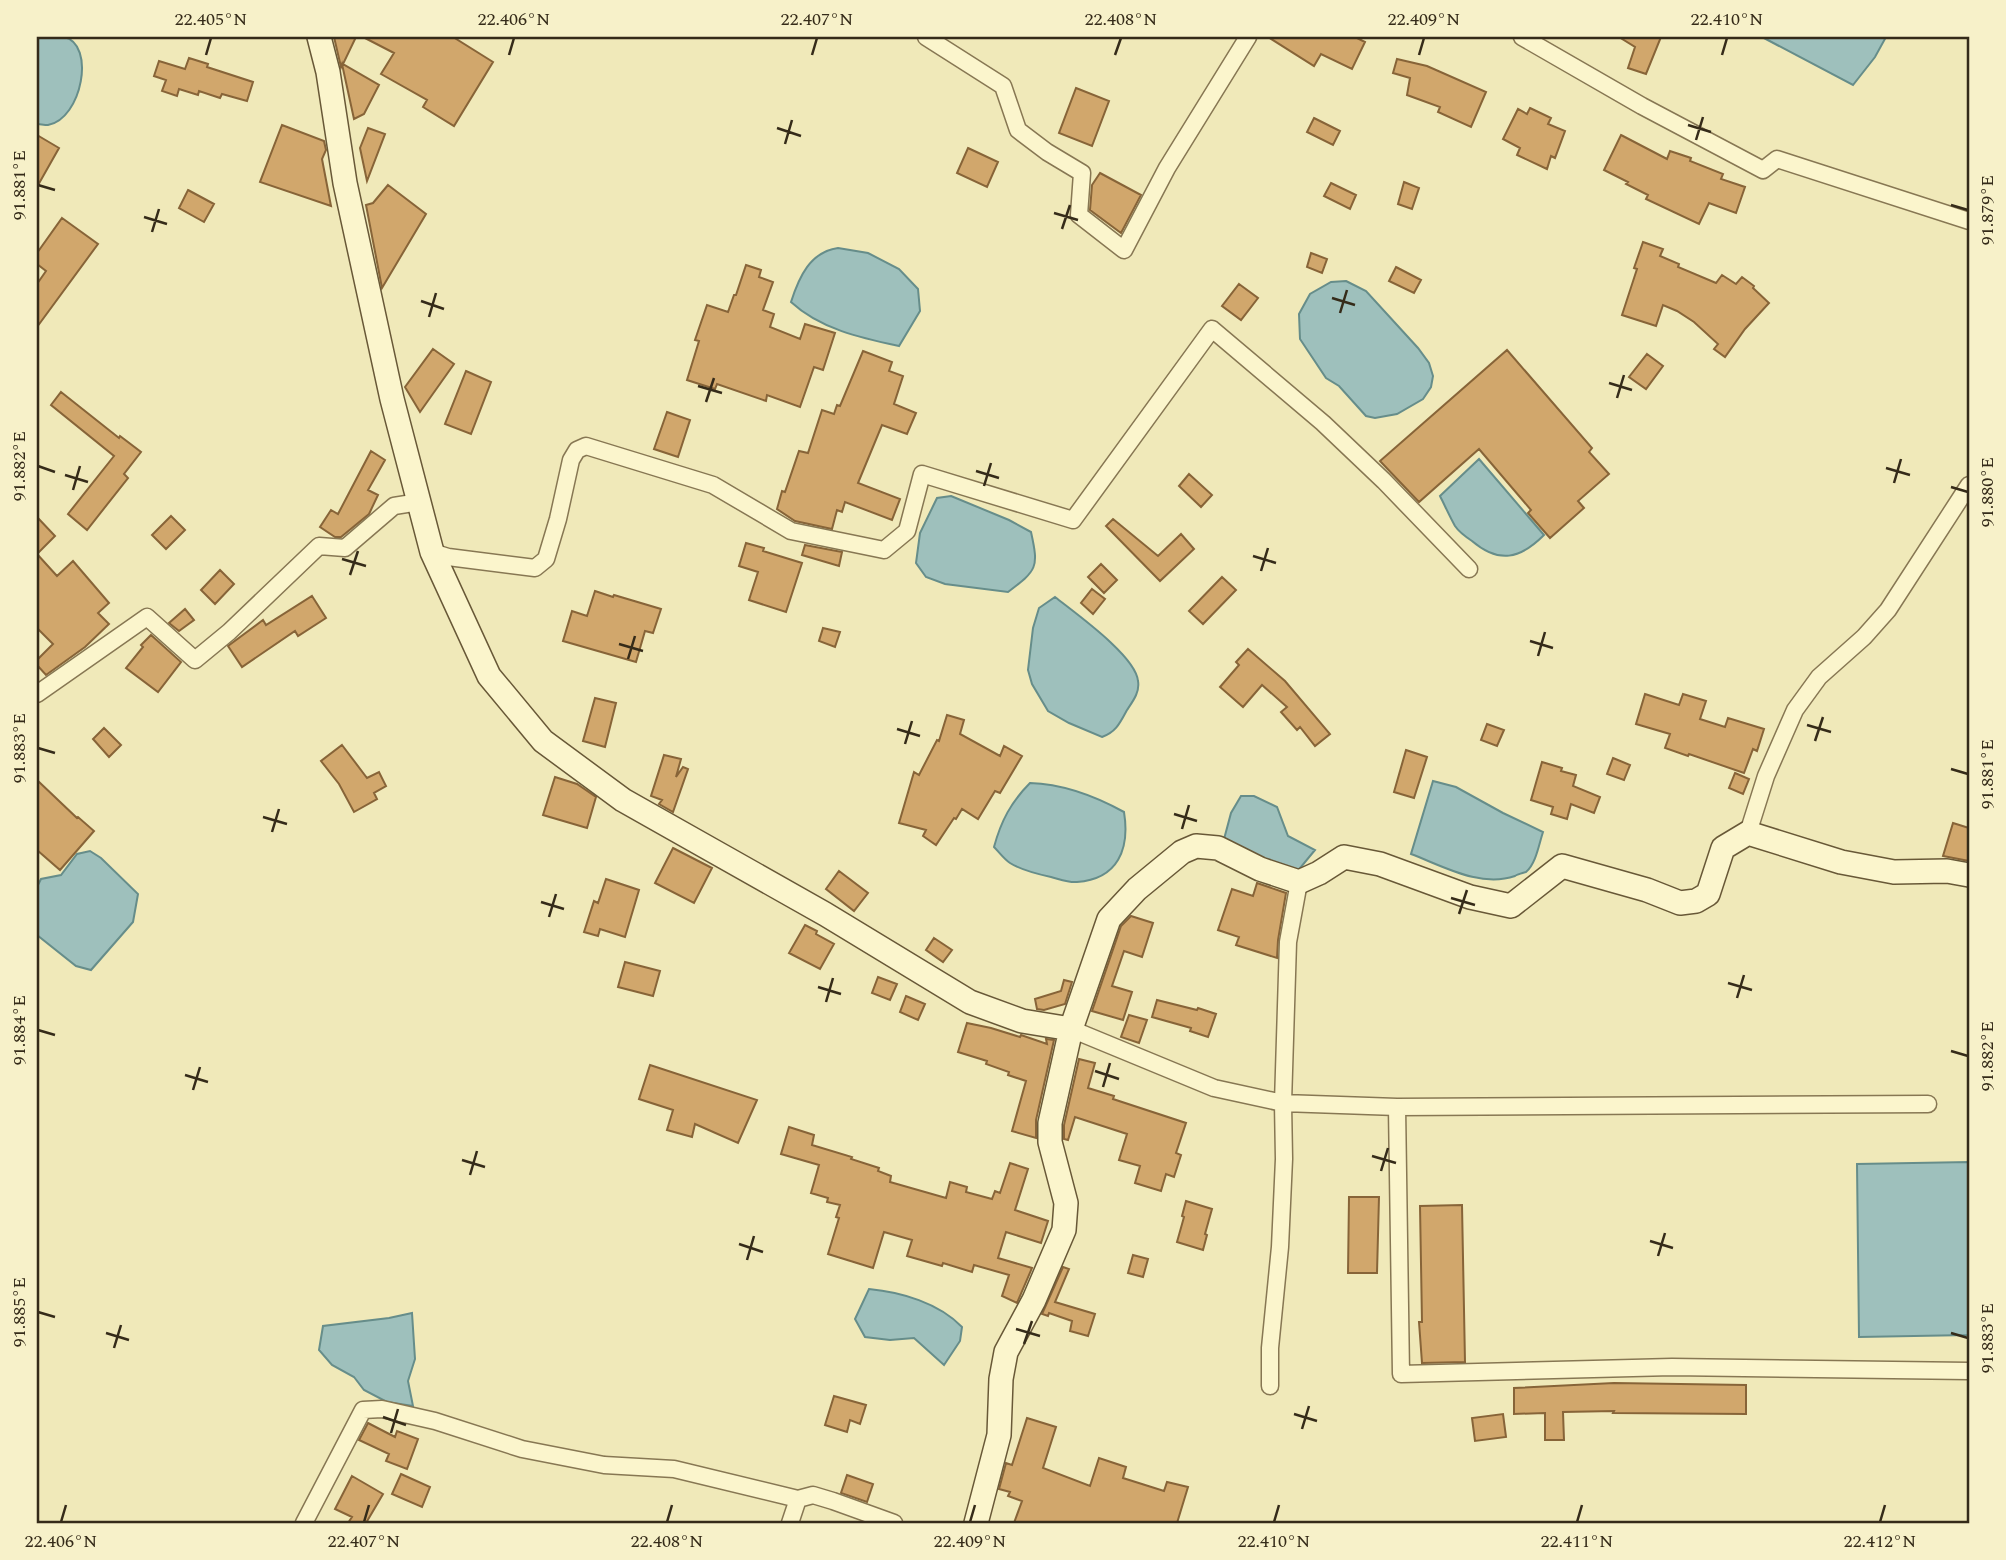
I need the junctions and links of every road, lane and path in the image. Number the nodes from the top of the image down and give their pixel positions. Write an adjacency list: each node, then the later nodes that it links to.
1 (319, 37): 7 (street)
2 (926, 37): 3 (street)
3 (1248, 37)
4 (1522, 37): 5 (street)
5 (1969, 221)
6 (1969, 485): 11 (street)
7 (419, 502): 8 (street); 10 (street)
8 (432, 552): 9 (street); 14 (street)
9 (1469, 569)
10 (37, 694)
11 (1748, 833): 12 (street); 13 (street)
12 (1969, 876)
13 (1299, 882): 14 (street); 15 (street)
14 (1071, 1029): 15 (street); 24 (street)
15 (1283, 1103): 17 (street); 19 (street)
16 (1928, 1104): 17 (street)
17 (1397, 1107): 18 (street)
18 (1969, 1371)
19 (1270, 1386)
20 (798, 1499): 21 (street); 22 (street); 23 (street)
21 (304, 1523)
22 (789, 1523)
23 (894, 1523)
24 (976, 1523)

